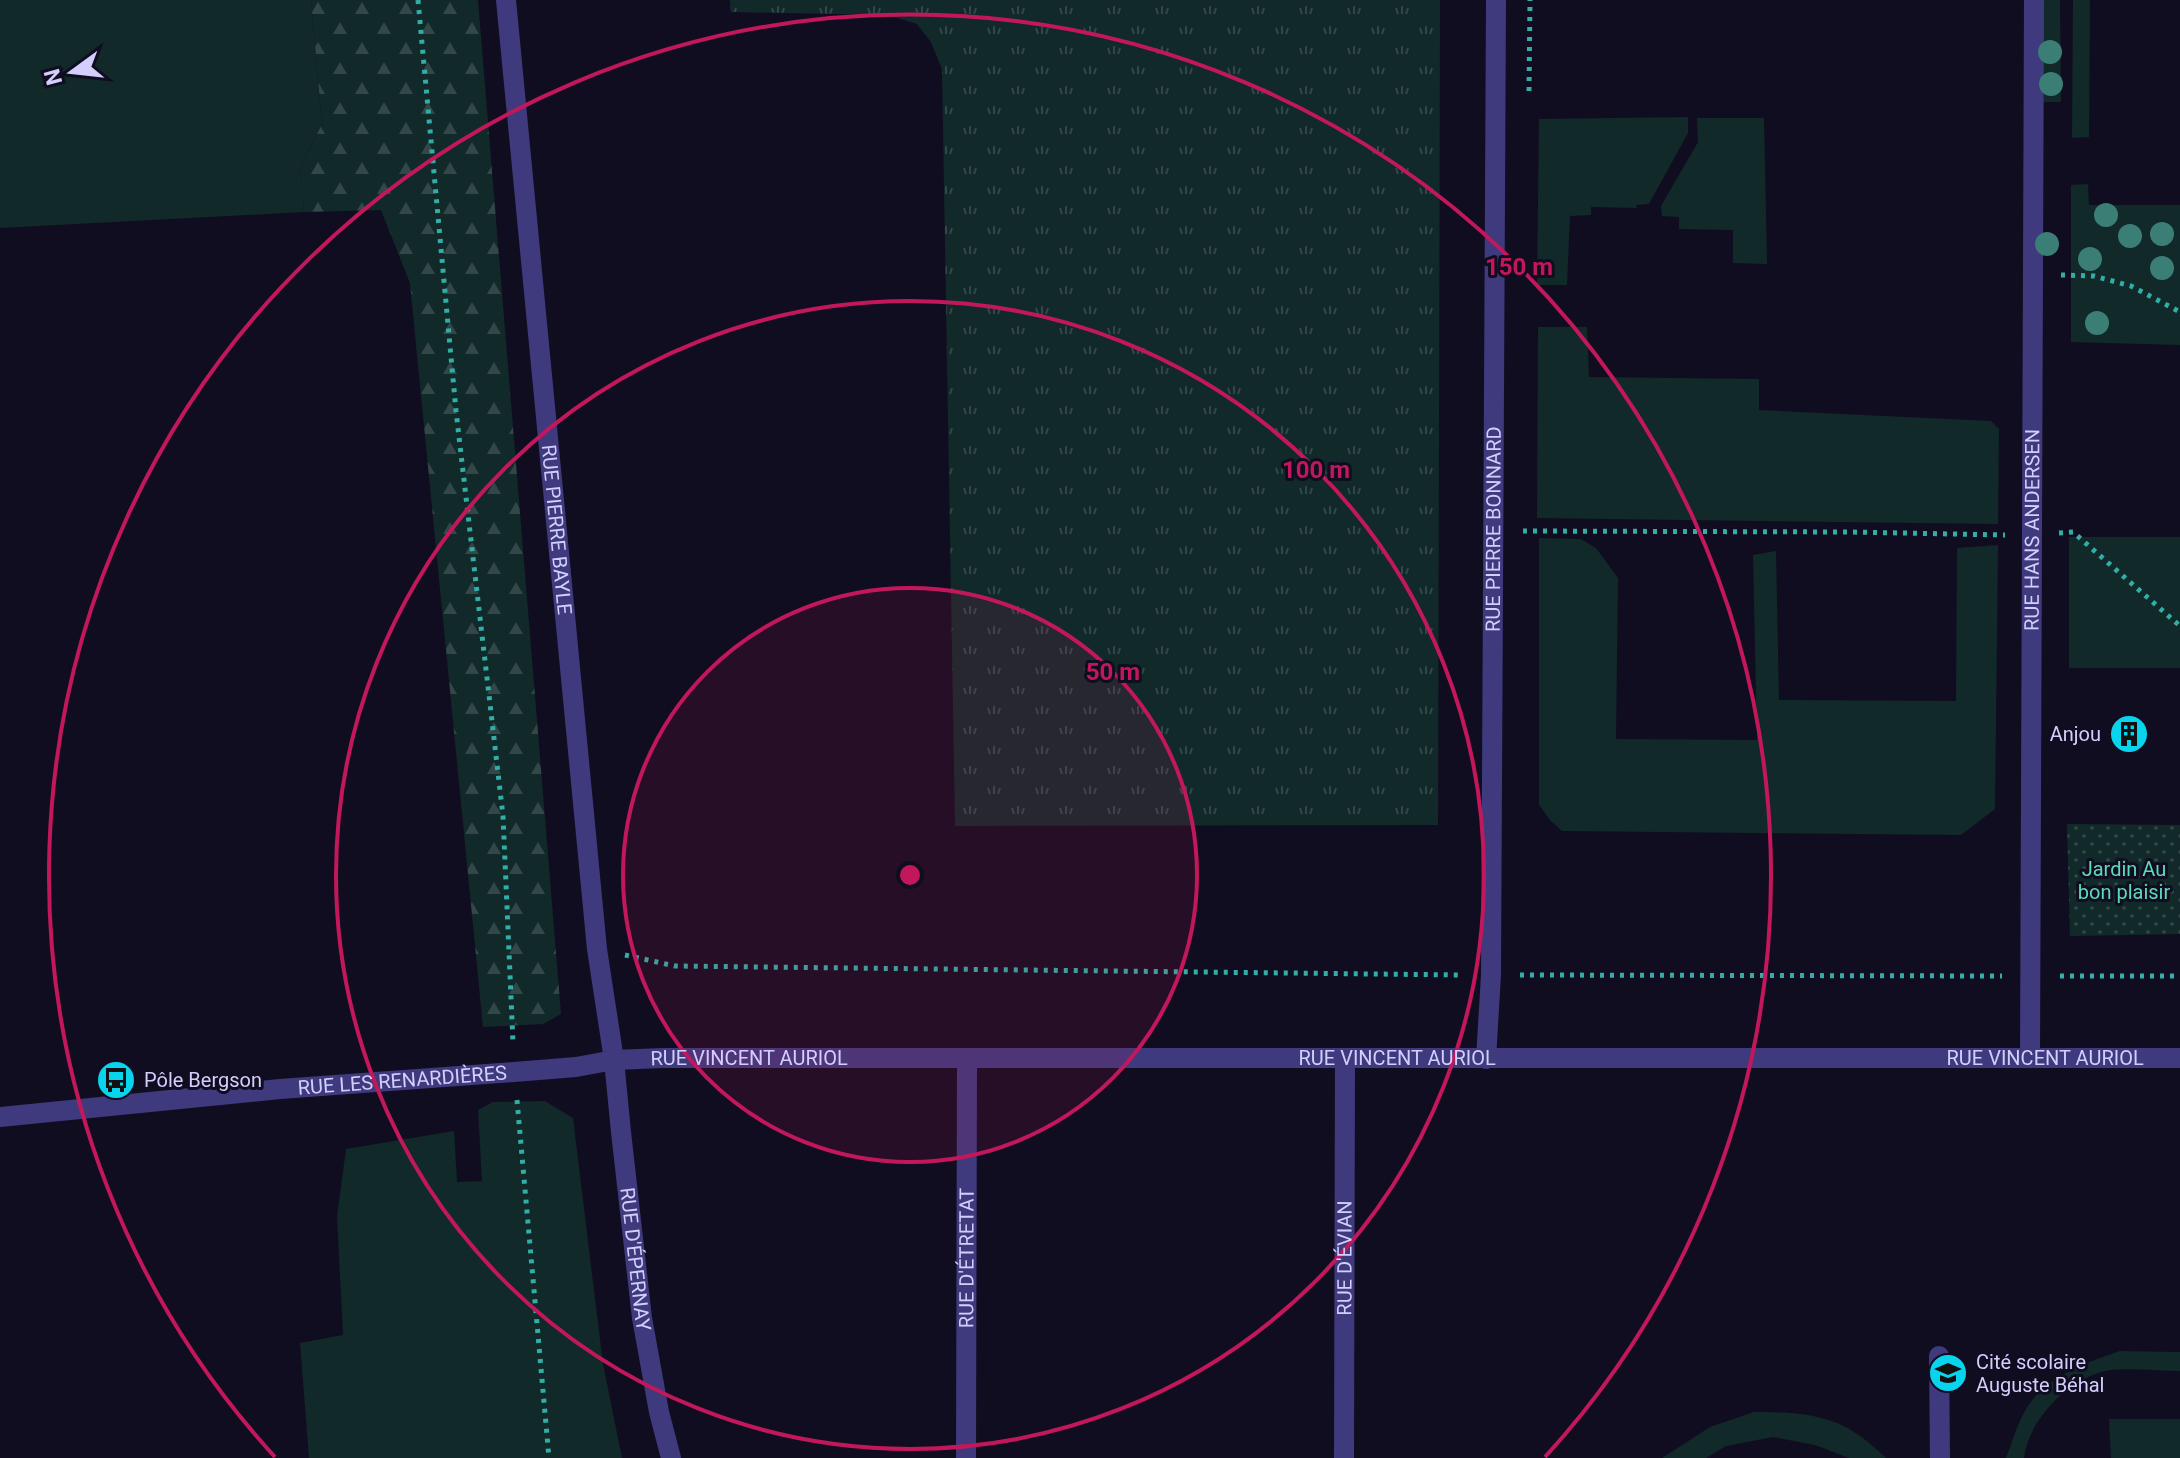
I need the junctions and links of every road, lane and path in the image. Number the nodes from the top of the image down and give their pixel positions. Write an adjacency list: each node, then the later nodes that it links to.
1 (418, 0): 22 (path)
2 (506, 0): 12 (street, RUE PIERRE BAYLE)
3 (1496, 0): 9 (street, RUE PIERRE BONNARD)
4 (1530, 0): 6 (path)
5 (2034, 0): 7 (street, RUE HANS ANDERSEN)
6 (1529, 91)
7 (2033, 274): 8 (path); 10 (street, RUE HANS ANDERSEN)
8 (2180, 312)
9 (1494, 531): 10 (path); 13 (street, RUE PIERRE BONNARD)
10 (2032, 533): 11 (path); 14 (street, RUE HANS ANDERSEN)
11 (2180, 626)
12 (597, 949): 13 (path); 20 (street, RUE PIERRE BAYLE)
13 (1491, 975): 14 (path); 19 (street, RUE PIERRE BONNARD)
14 (2030, 976): 15 (path); 16 (street, RUE HANS ANDERSEN)
15 (2180, 976)
16 (2030, 1058): 17 (street, RUE VINCENT AURIOL); 19 (street, RUE VINCENT AURIOL)
17 (2180, 1058)
18 (967, 1059): 20 (street, RUE VINCENT AURIOL); 21 (street, RUE VINCENT AURIOL); 27 (street, RUE D'ÉTRETAT)
19 (1486, 1059): 21 (street, RUE VINCENT AURIOL)
20 (614, 1060): 22 (street, RUE LES RENARDIÈRES); 26 (street, RUE D'ÉPERNAY)
21 (1345, 1060): 28 (street, RUE D'ÉVIAN)
22 (514, 1072): 23 (street, RUE LES RENARDIÈRES); 25 (path)
23 (0, 1117)
24 (1939, 1356): 29 (street)
25 (549, 1458)
26 (671, 1458)
27 (966, 1458)
28 (1344, 1458)
29 (1940, 1458)

